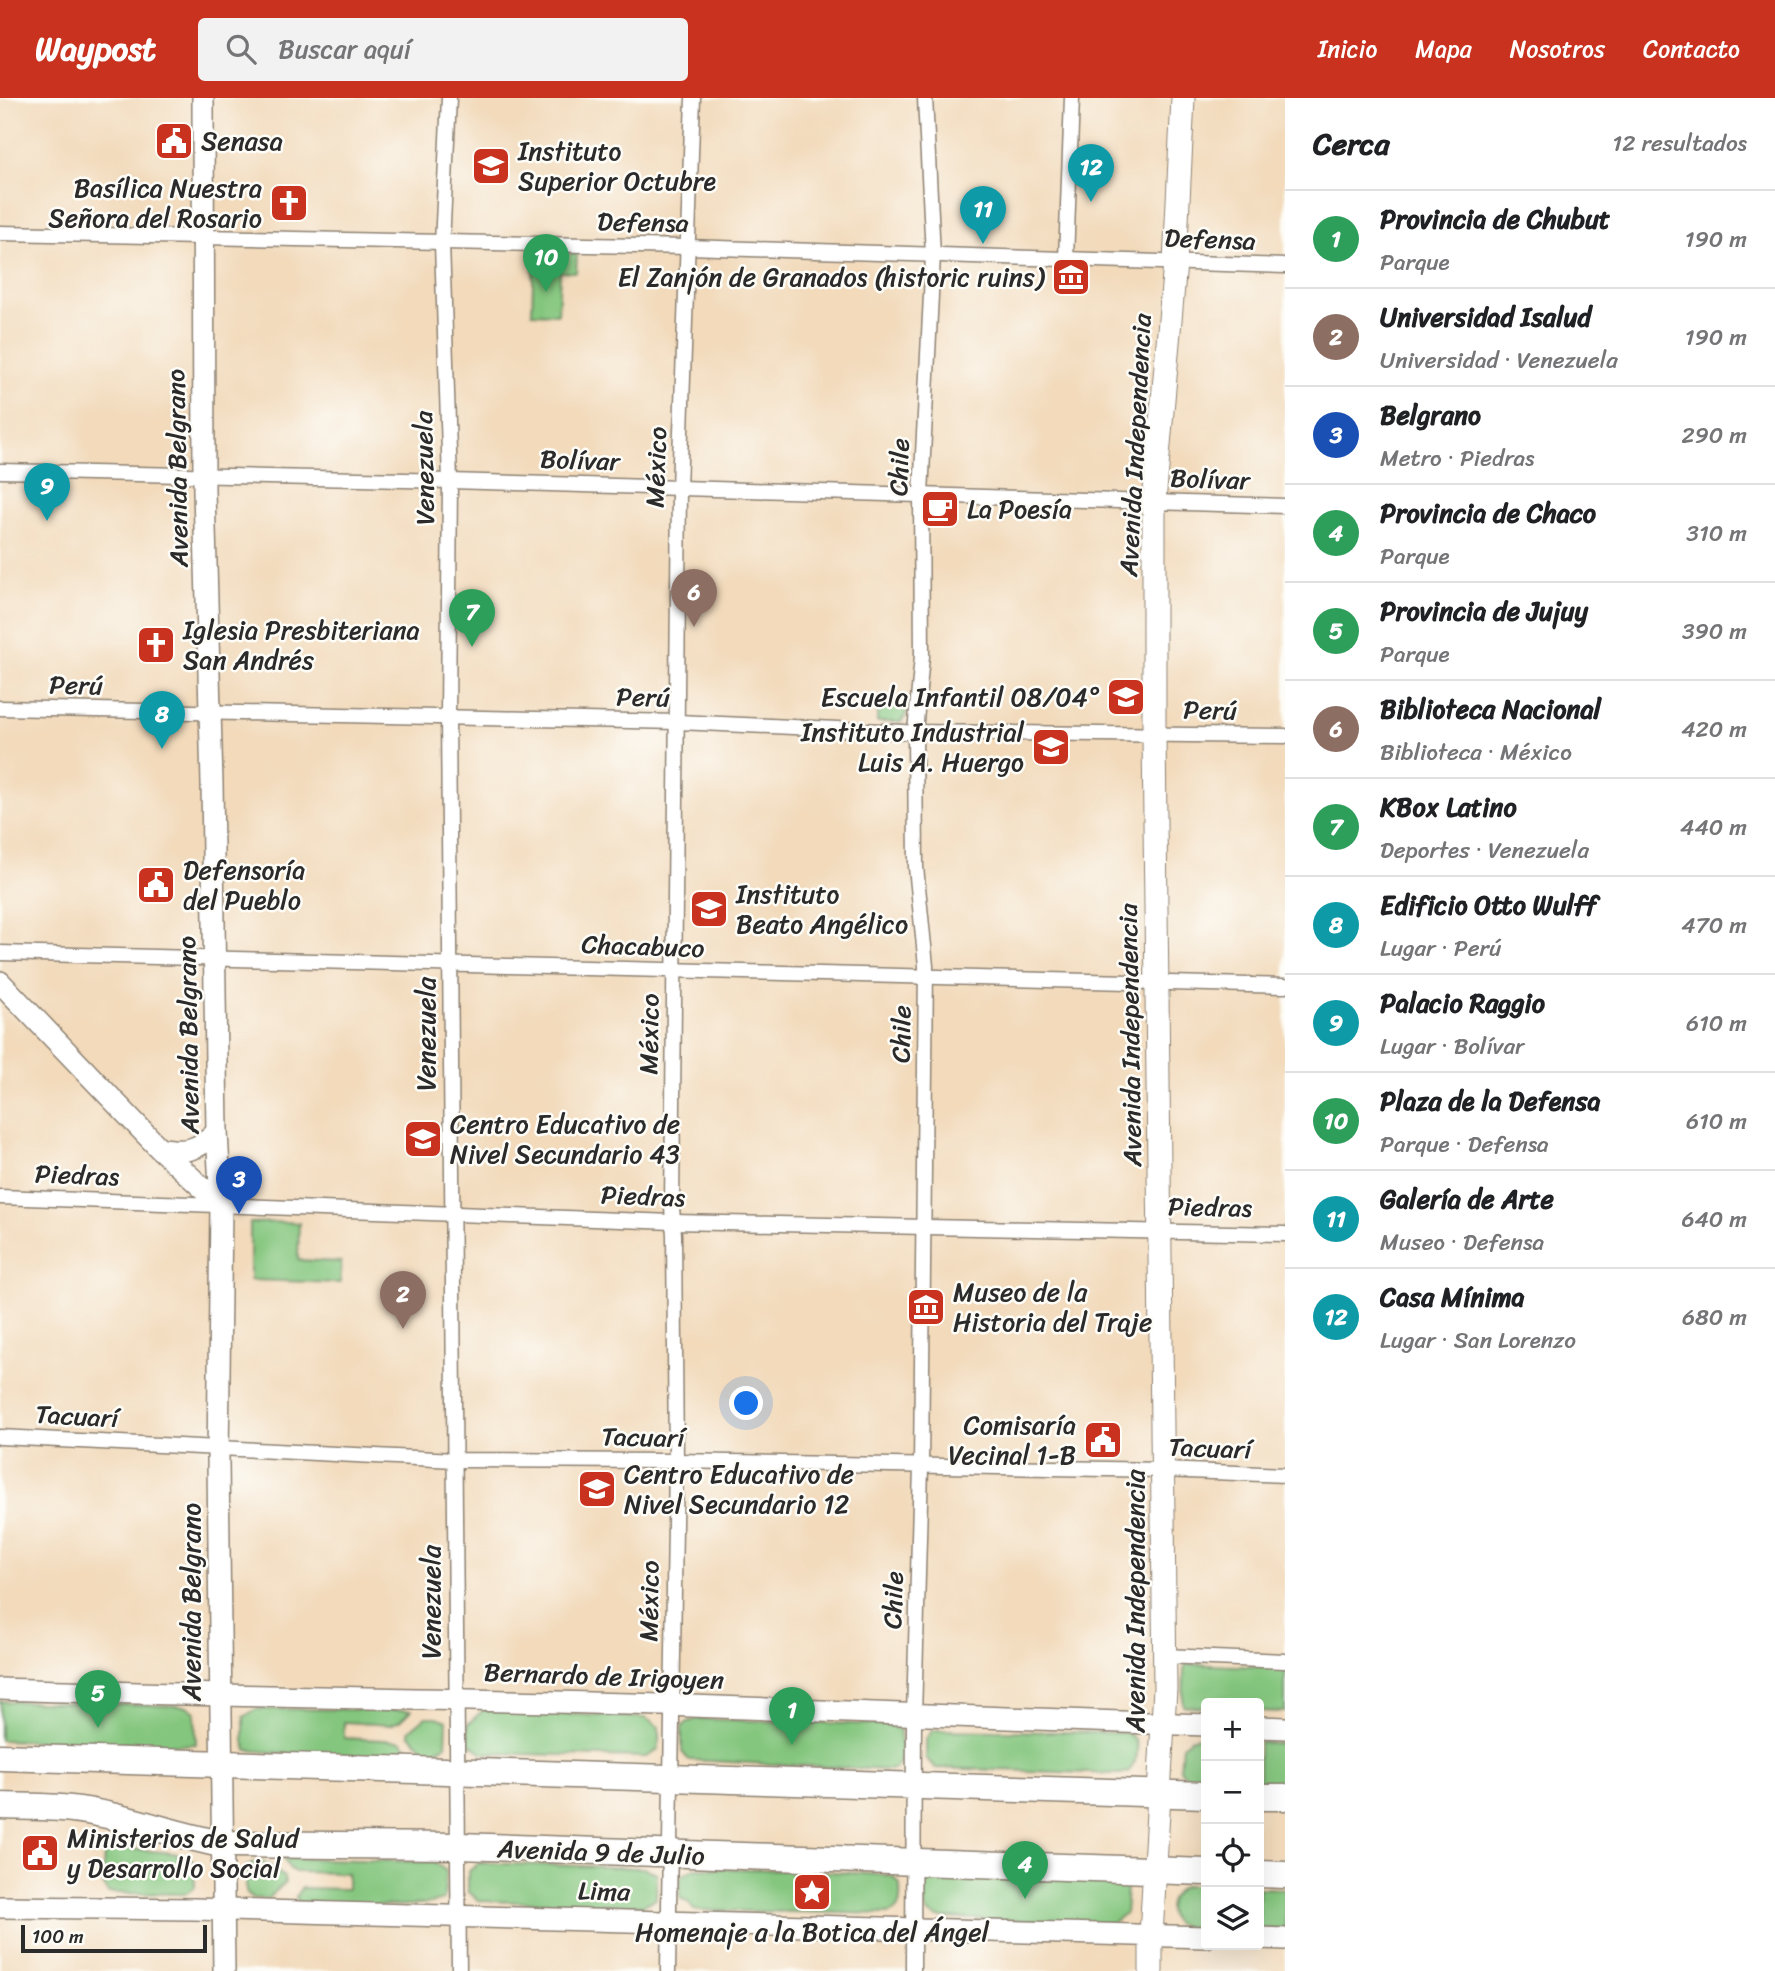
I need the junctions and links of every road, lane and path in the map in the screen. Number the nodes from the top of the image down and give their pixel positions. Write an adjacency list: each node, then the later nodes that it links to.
1 (203, 98): 8 (street, Avenida Belgrano)
2 (449, 98): 9 (street, Venezuela)
3 (693, 98): 10 (street, México)
4 (925, 98): 11 (street, Chile)
5 (1072, 98): 12 (street)
6 (1182, 98): 13 (main road, Avenida Independencia)
7 (0, 233): 8 (street, Defensa)
8 (203, 237): 9 (street, Defensa); 16 (street, Avenida Belgrano)
9 (442, 244): 10 (street, Defensa); 17 (street, Venezuela)
10 (688, 247): 11 (street, Defensa); 18 (street, México)
11 (933, 255): 12 (street, Defensa); 19 (street, Chile)
12 (1066, 259): 13 (street, Defensa)
13 (1175, 263): 14 (street, Defensa); 20 (main road, Avenida Independencia)
14 (1285, 266)
15 (0, 471): 16 (street, Bolívar)
16 (204, 475): 17 (street, Bolívar); 23 (street, Avenida Belgrano)
17 (450, 481): 18 (street, Bolívar); 24 (street, Venezuela)
18 (679, 488): 19 (street, Bolívar); 25 (street, México)
19 (921, 494): 20 (street, Bolívar); 26 (street, Chile)
20 (1154, 502): 21 (street, Bolívar); 27 (main road, Avenida Independencia)
21 (1285, 506)
22 (0, 708): 23 (street, Perú)
23 (210, 712): 24 (street, Perú); 30 (street, Avenida Belgrano)
24 (448, 717): 25 (street, Perú); 31 (street, Venezuela)
25 (678, 722): 26 (street, Perú); 32 (street, México)
26 (915, 732): 27 (street, Perú); 33 (street, Chile)
27 (1154, 734): 28 (street, Perú); 35 (main road, Avenida Independencia)
28 (1285, 736)
29 (0, 953): 30 (street, Chacabuco)
30 (215, 960): 31 (street, Chacabuco); 37 (street, Avenida Belgrano)
31 (450, 965): 32 (street, Chacabuco); 41 (street, Venezuela)
32 (674, 972): 33 (street, Chacabuco); 42 (street, México)
33 (926, 978): 35 (street, Chacabuco); 43 (street, Chile)
34 (0, 982): 38 (street)
35 (1158, 984): 36 (street, Chacabuco); 44 (main road, Avenida Independencia)
36 (1285, 986)
37 (217, 1132): 38 (street); 40 (street, Avenida Belgrano)
38 (159, 1148): 40 (street)
39 (0, 1197): 40 (street, Piedras)
40 (221, 1205): 41 (street, Piedras); 47 (street, Avenida Belgrano)
41 (451, 1214): 42 (street, Piedras); 48 (street, Venezuela)
42 (673, 1222): 43 (street, Piedras); 49 (street, México)
43 (923, 1225): 44 (street, Piedras); 50 (street, Chile)
44 (1161, 1231): 45 (street, Piedras); 51 (main road, Avenida Independencia)
45 (1285, 1234)
46 (0, 1437): 47 (street, Tacuarí)
47 (218, 1447): 48 (street, Tacuarí); 56 (street, Avenida Belgrano)
48 (455, 1460): 49 (street, Tacuarí); 57 (street, Venezuela)
49 (676, 1461): 50 (street, Tacuarí); 58 (street, México)
50 (920, 1467): 51 (street, Tacuarí); 59 (street, Chile)
51 (1163, 1470): 52 (street, Tacuarí); 53 (main road, Avenida Independencia)
52 (1285, 1475)
53 (1164, 1656): 54 (street); 60 (main road, Avenida Independencia)
54 (1285, 1661)
55 (0, 1689): 56 (street, Bernardo de Irigoyen)
56 (220, 1695): 57 (street, Bernardo de Irigoyen); 65 (street, Avenida Belgrano)
57 (457, 1700): 58 (street, Bernardo de Irigoyen); 66 (street, Venezuela)
58 (672, 1706): 59 (street, Bernardo de Irigoyen); 67 (street, México)
59 (914, 1716): 60 (street, Bernardo de Irigoyen); 68 (street, Chile)
60 (1164, 1724): 61 (street, Bernardo de Irigoyen); 69 (main road, Avenida Independencia)
61 (1201, 1725)
62 (1264, 1727): 63 (street)
63 (1285, 1728)
64 (0, 1757): 65 (highway)
65 (220, 1764): 66 (highway); 74 (street, Avenida Belgrano)
66 (457, 1770): 67 (highway); 75 (street, Venezuela)
67 (671, 1777): 68 (highway); 76 (street, México)
68 (914, 1786): 69 (highway); 77 (street, Chile)
69 (1159, 1793): 70 (highway); 78 (main road, Avenida Independencia)
70 (1201, 1796)
71 (1264, 1797): 72 (highway)
72 (1285, 1797)
73 (0, 1806): 74 (highway, Avenida 9 de Julio)
74 (222, 1844): 75 (highway, Avenida 9 de Julio); 83 (street, Avenida Belgrano)
75 (459, 1846): 76 (highway, Avenida 9 de Julio); 84 (street, Venezuela)
76 (670, 1855): 77 (highway, Avenida 9 de Julio); 85 (street, México)
77 (913, 1861): 78 (highway, Avenida 9 de Julio); 86 (street, Chile)
78 (1155, 1870): 79 (highway, Avenida 9 de Julio); 87 (main road, Avenida Independencia)
79 (1201, 1872)
80 (1264, 1874): 81 (highway)
81 (1285, 1875)
82 (0, 1908): 83 (street, Lima)
83 (223, 1910): 84 (street, Lima); 91 (street, Avenida Belgrano)
84 (457, 1916): 85 (street, Lima); 92 (street, Venezuela)
85 (668, 1921): 86 (street, Lima); 93 (street, México)
86 (915, 1929): 87 (street, Lima); 94 (street, Chile)
87 (1151, 1936): 88 (street, Lima); 95 (main road, Avenida Independencia)
88 (1201, 1937)
89 (1264, 1938): 90 (street)
90 (1285, 1939)
91 (224, 1971)
92 (459, 1971)
93 (668, 1971)
94 (913, 1971)
95 (1151, 1971)

